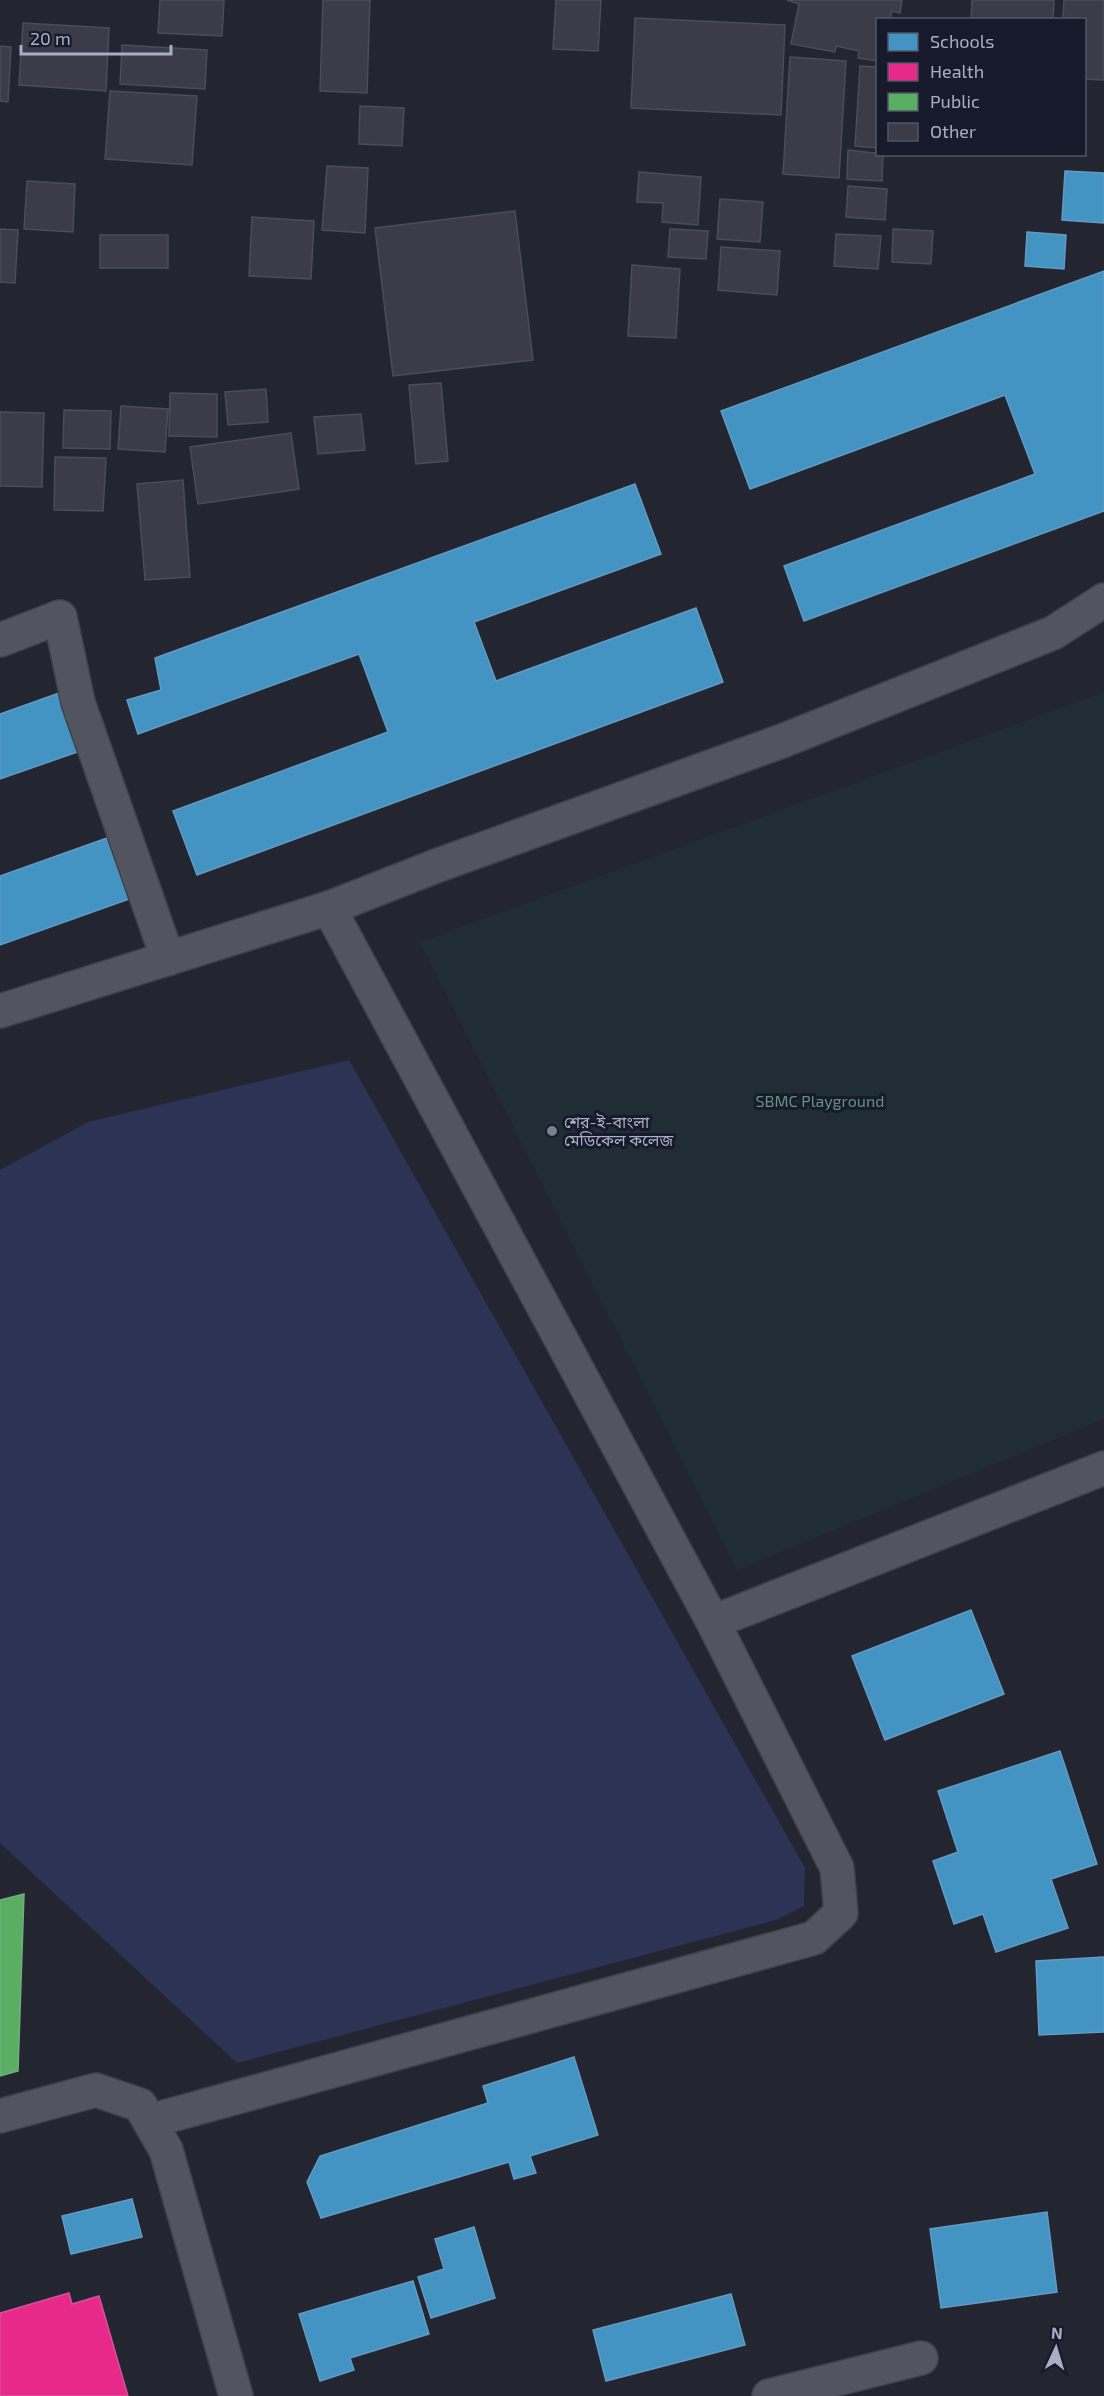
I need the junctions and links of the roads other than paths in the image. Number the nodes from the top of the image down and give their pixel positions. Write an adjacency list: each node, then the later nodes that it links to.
1 (1104, 600): 3 (street)
2 (0, 640): 4 (street)
3 (329, 908): 4 (street); 7 (street)
4 (168, 959): 5 (street)
5 (0, 1011)
6 (1104, 1468): 7 (street)
7 (713, 1622): 9 (street)
8 (0, 2116): 9 (street)
9 (150, 2121): 11 (street)
10 (921, 2358): 12 (street)
11 (236, 2396)
12 (769, 2396)

